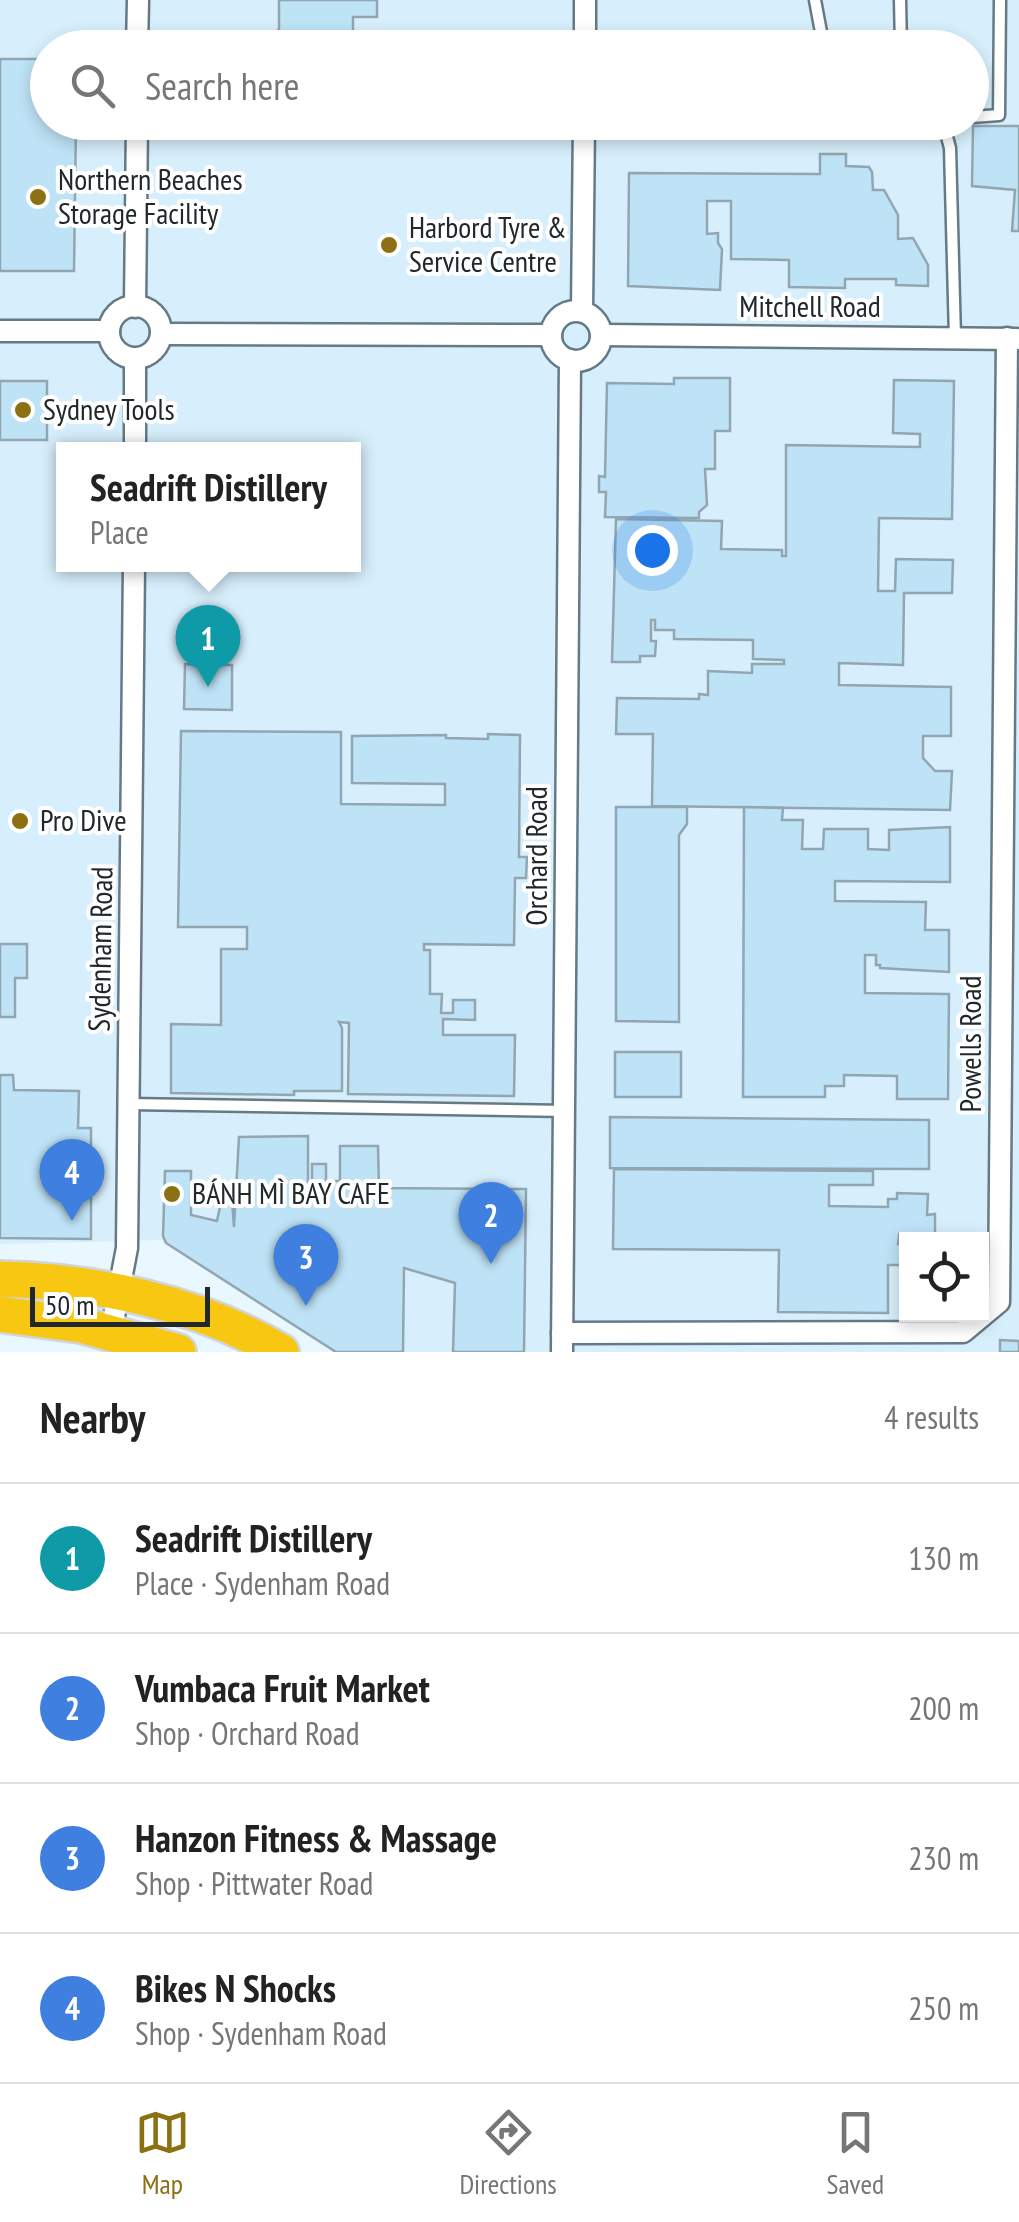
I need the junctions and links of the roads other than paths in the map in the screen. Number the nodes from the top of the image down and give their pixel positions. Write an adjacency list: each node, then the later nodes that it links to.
1 (138, 0): 6 (street)
2 (585, 0): 7 (street)
3 (816, 0): 8 (lane)
4 (900, 0): 9 (lane)
5 (1000, 0): 10 (lane)
6 (138, 30)
7 (585, 30)
8 (821, 30)
9 (901, 30)
10 (989, 116)
11 (137, 140): 14 (street)
12 (584, 140): 15 (street)
13 (948, 140): 21 (lane)
14 (136, 306): 17 (street); 18 (street)
15 (582, 312): 19 (street); 20 (street)
16 (0, 330): 17 (street)
17 (110, 331): 23 (street)
18 (161, 334): 19 (street); 23 (street)
19 (551, 334): 24 (street)
20 (600, 335): 21 (street, Mitchell Road); 24 (street)
21 (955, 338): 22 (street, Mitchell Road)
22 (1013, 338): 33 (street, Powells Road)
23 (135, 358): 25 (street)
24 (570, 360): 28 (street, Orchard Road)
25 (134, 442)
26 (134, 572): 27 (street, Sydenham Road)
27 (129, 1104): 28 (lane); 30 (street, Sydenham Road)
28 (566, 1111): 33 (street, Orchard Road)
29 (0, 1279): 30 (highway)
30 (119, 1293): 32 (street, Sydenham Road); 35 (highway)
31 (0, 1314): 32 (highway)
32 (111, 1332): 34 (highway)
33 (562, 1342)
34 (178, 1352)
35 (281, 1352)

